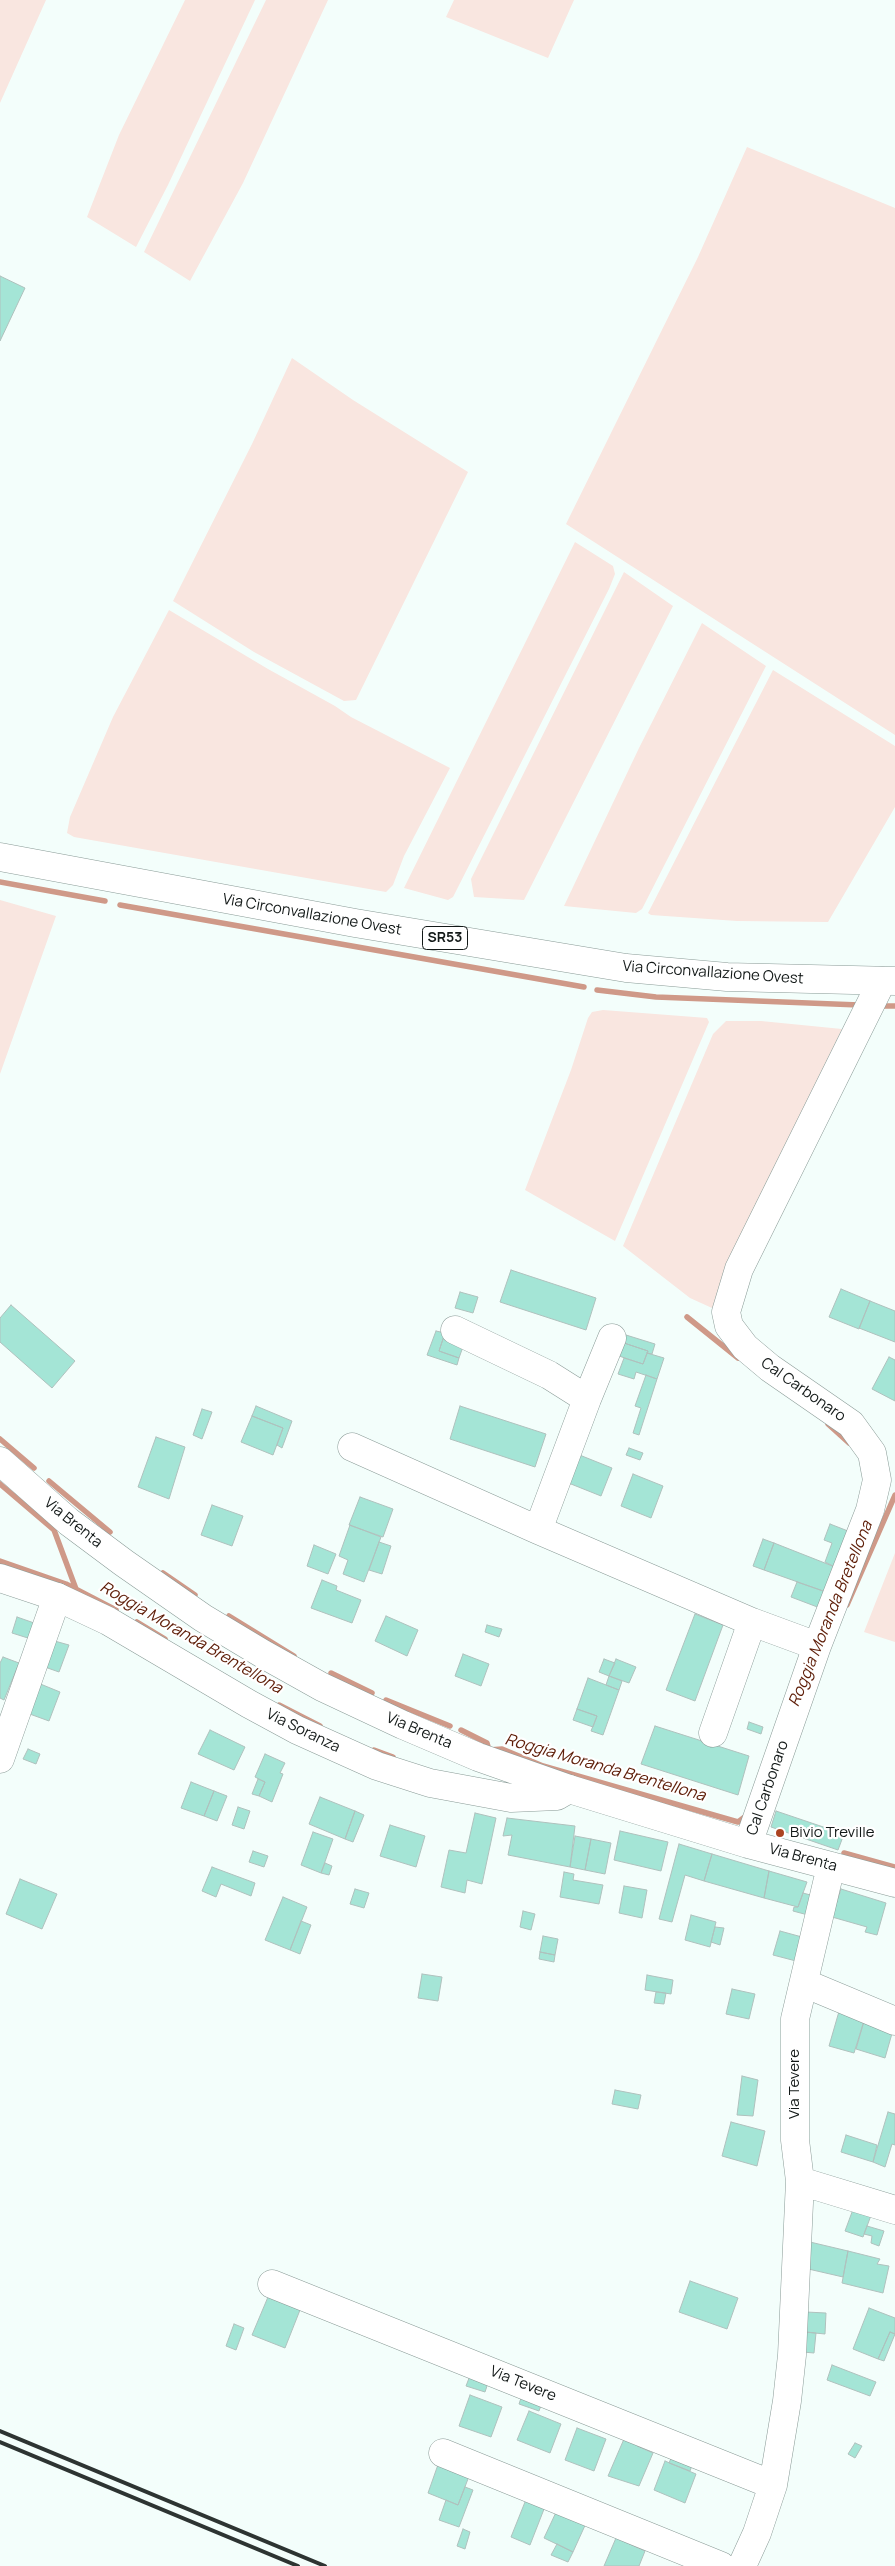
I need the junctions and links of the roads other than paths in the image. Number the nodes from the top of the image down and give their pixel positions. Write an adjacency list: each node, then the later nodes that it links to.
1 (0, 857): 2 (street, Via Circonvallazione Ovest / SR53)
2 (888, 981): 12 (street, Cal Carbonaro)
3 (455, 1330): 5 (street)
4 (612, 1338): 5 (street)
5 (586, 1399): 8 (street)
6 (352, 1447): 8 (street)
7 (0, 1461): 15 (street, Via Brenta)
8 (538, 1530): 11 (street)
9 (0, 1578): 10 (street, Via Soranza)
10 (57, 1597): 14 (street); 15 (street, Via Soranza)
11 (752, 1622): 12 (street); 13 (street)
12 (817, 1646): 16 (street, Cal Carbonaro)
13 (713, 1733)
14 (0, 1759)
15 (569, 1789): 16 (street, Via Brenta)
16 (748, 1844): 17 (street, Via Brenta)
17 (831, 1866): 18 (street, Via Brenta); 19 (street, Via Tevere)
18 (895, 1883)
19 (804, 1983): 20 (street); 21 (street, Via Tevere)
20 (895, 2021)
21 (800, 2180): 22 (street); 25 (street, Via Tevere)
22 (895, 2210)
23 (272, 2284): 25 (street, Via Tevere)
24 (443, 2453): 26 (street)
25 (773, 2485): 27 (street, Via Tevere)
26 (721, 2566)
27 (742, 2566)

